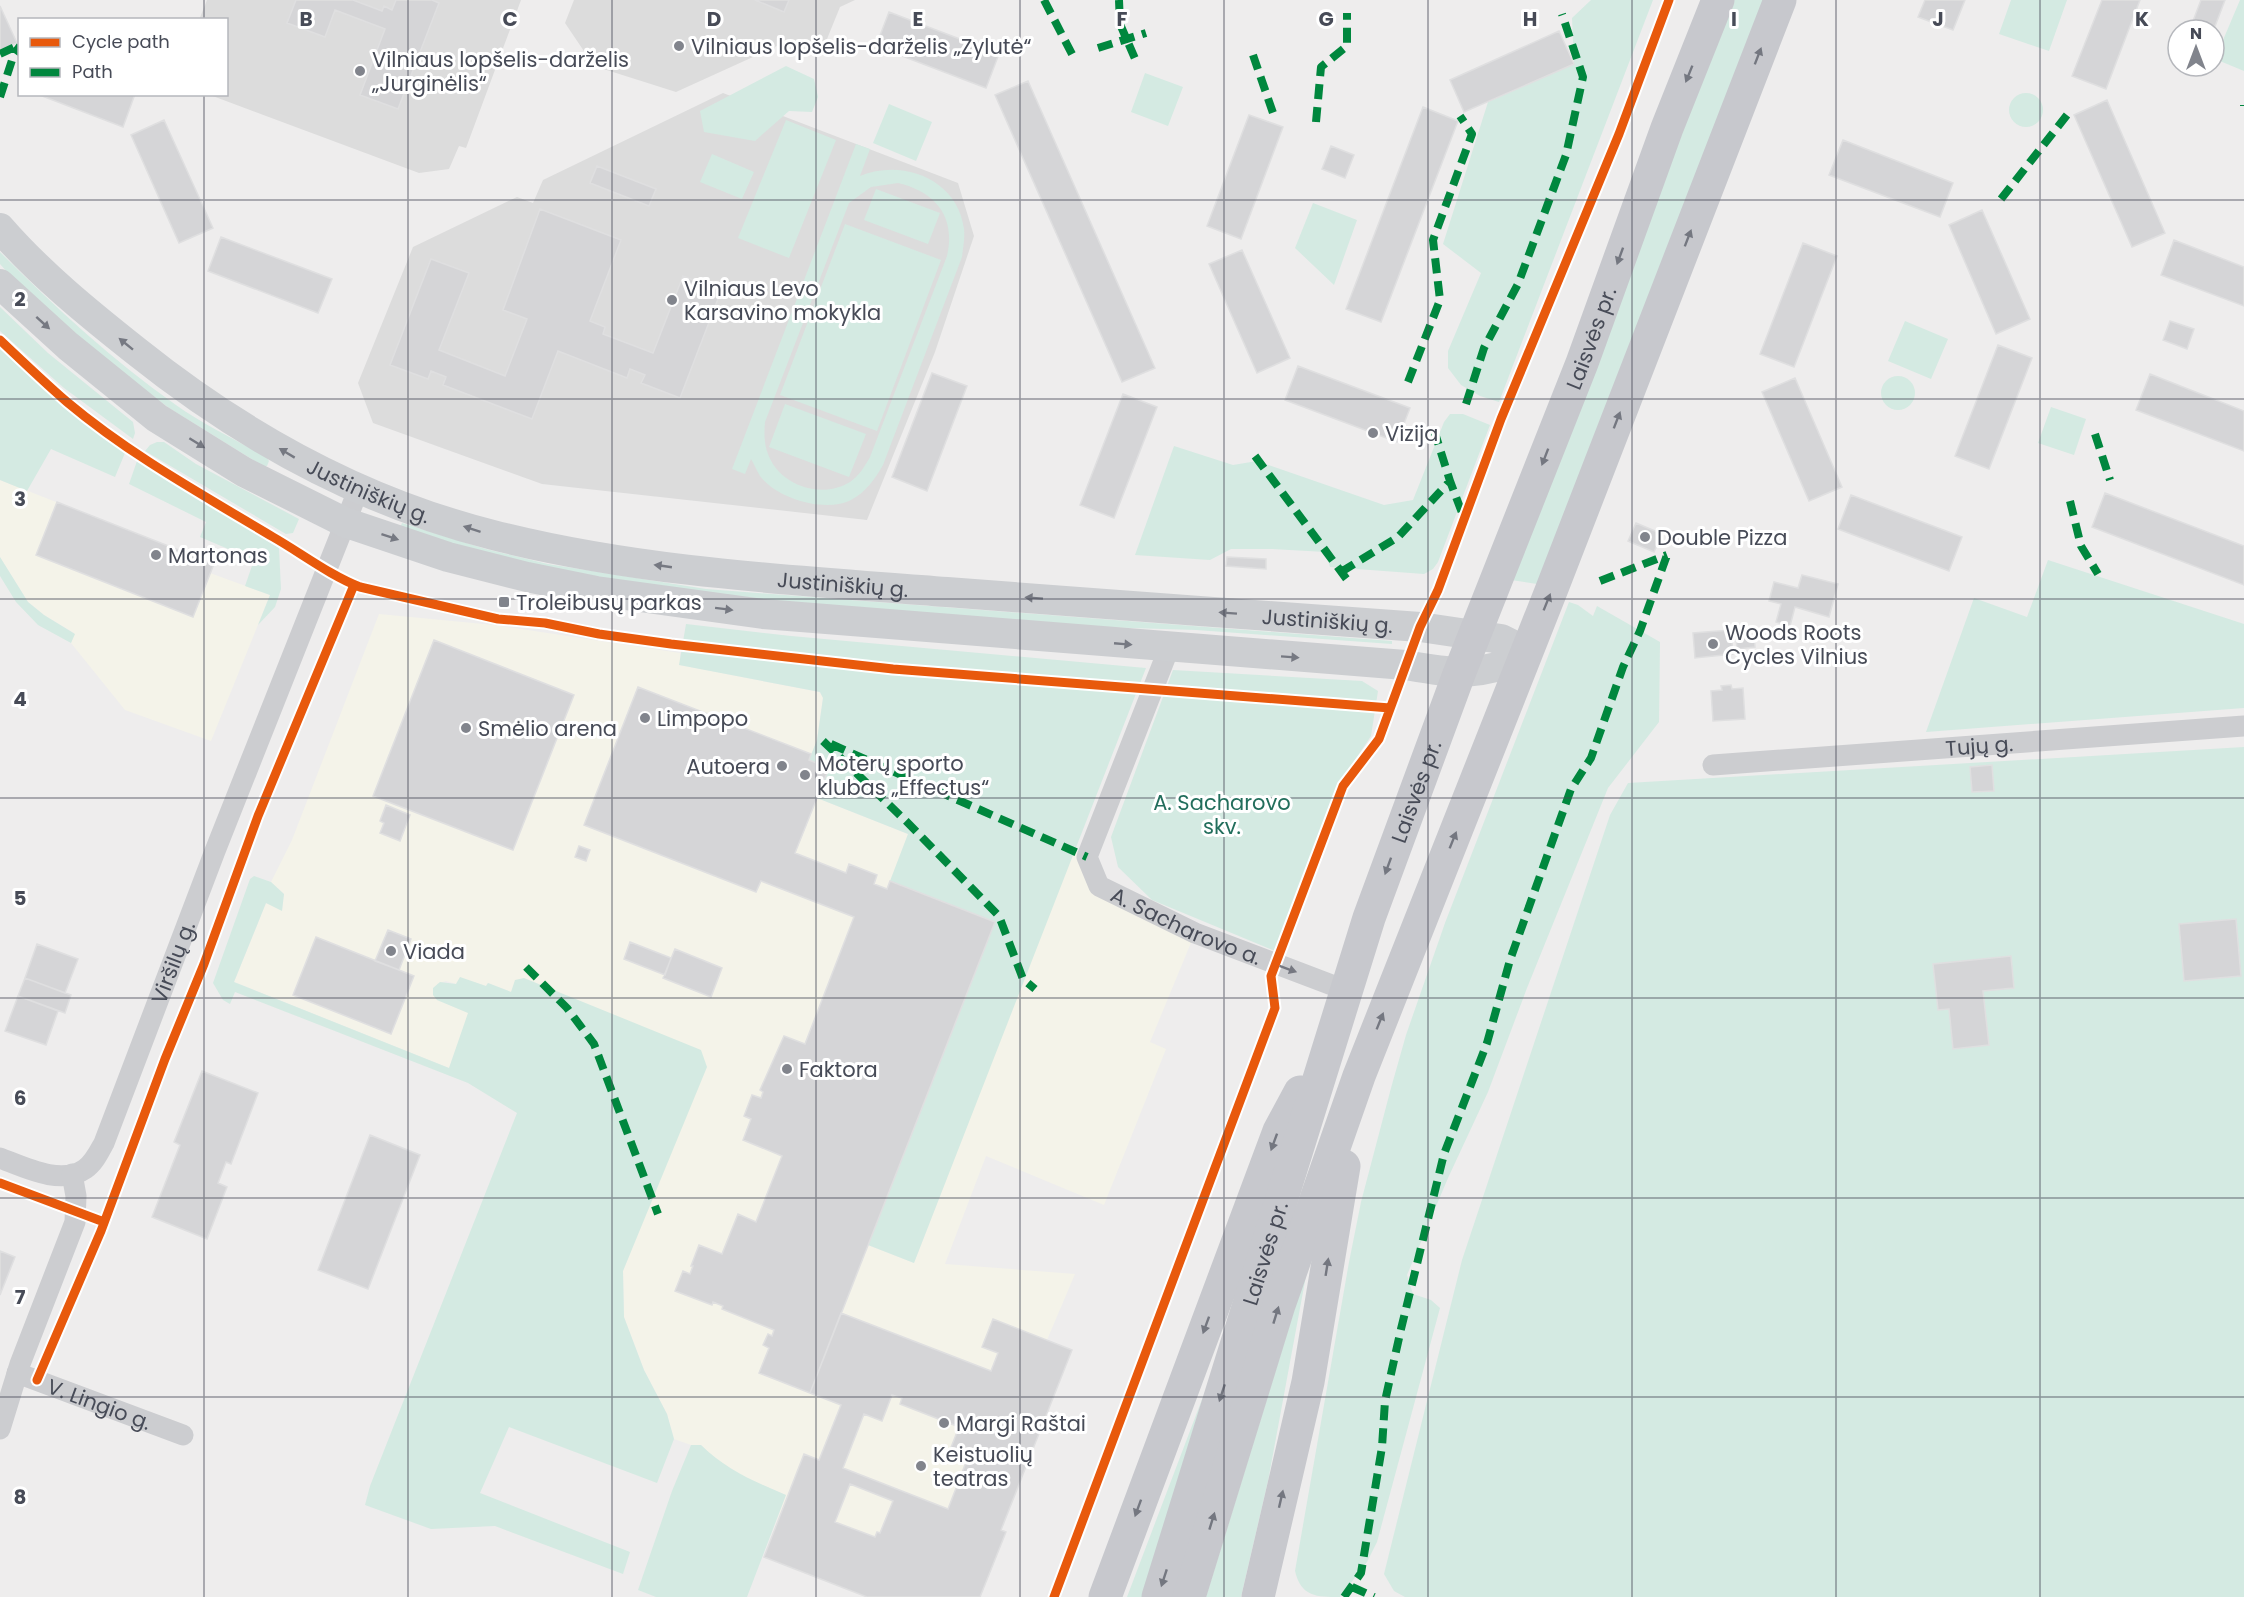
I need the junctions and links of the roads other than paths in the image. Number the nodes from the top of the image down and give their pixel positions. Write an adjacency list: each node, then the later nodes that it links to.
1 (1718, 0): 7 (main road, Laisvės pr., one-way to 7)
2 (1780, 0): 9 (main road, Laisvės pr., one-way to 2)
3 (0, 228): 5 (main road, Justiniškių g., one-way to 3)
4 (0, 284): 6 (main road, Justiniškių g., one-way to 6)
5 (359, 488): 6 (street, Viršilų g.); 7 (main road, Justiniškių g., one-way to 5)
6 (344, 522): 8 (main road, Justiniškių g., one-way to 8); 17 (street, Viršilų g.)
7 (1475, 636): 9 (main road, Justiniškių g.); 10 (main road, Laisvės pr.)
8 (1169, 648): 10 (main road, Justiniškių g., one-way to 10); 13 (street, A. Sacharovo a., one-way to 13)
9 (1525, 656): 10 (main road, Justiniškių g.); 15 (main road, Laisvės pr., one-way to 9)
10 (1460, 674): 13 (main road, Laisvės pr., one-way to 13)
11 (2244, 726): 12 (street, Tujų g.)
12 (1713, 765)
13 (1345, 990): 14 (main road, Laisvės pr.)
14 (1332, 1035): 21 (main road, one-way to 21); 22 (main road, Laisvės pr., one-way to 22)
15 (1359, 1076): 23 (main road, Laisvės pr., one-way to 15); 24 (main road, Laisvės pr., one-way to 15)
16 (0, 1158): 17 (street)
17 (72, 1174): 18 (street)
18 (17, 1373): 19 (street); 20 (street, V. Lingio g.)
19 (0, 1429)
20 (183, 1436)
21 (1105, 1597)
22 (1158, 1597)
23 (1189, 1597)
24 (1258, 1597)

